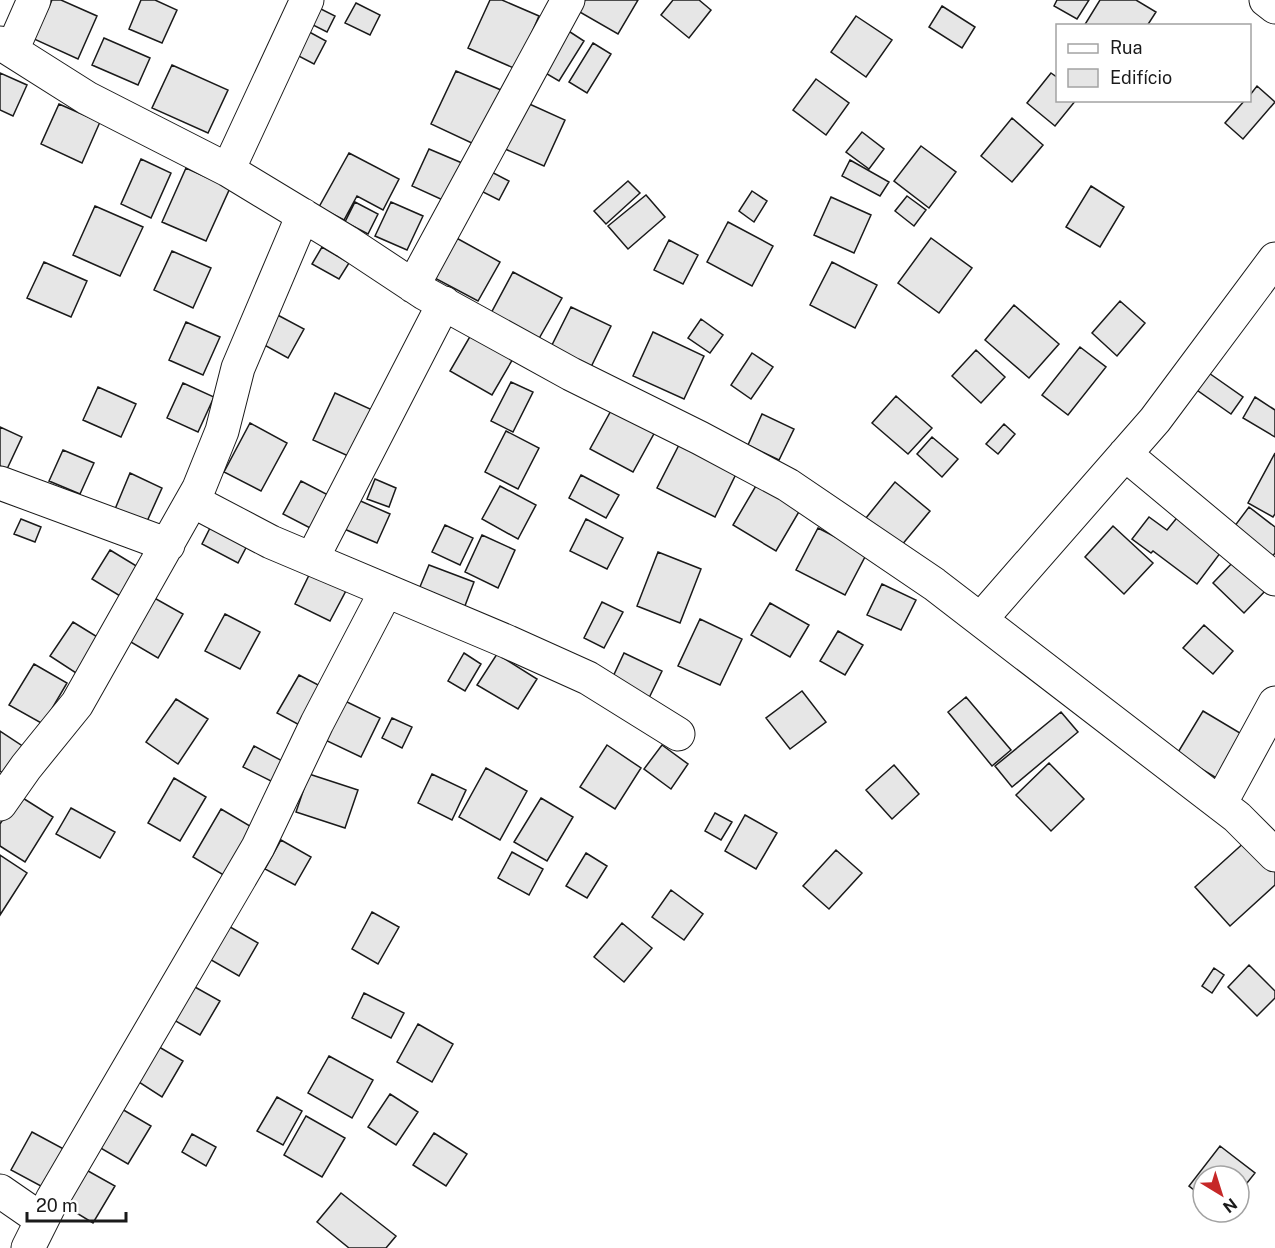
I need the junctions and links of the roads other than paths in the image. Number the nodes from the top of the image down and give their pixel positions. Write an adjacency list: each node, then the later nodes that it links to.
1 (34, 0): 6 (street)
2 (306, 0): 7 (street)
3 (568, 0): 10 (street)
4 (1266, 0): 5 (street)
5 (1275, 7)
6 (6, 46): 7 (street)
7 (228, 170): 8 (street)
8 (303, 216): 10 (street); 14 (street)
9 (1275, 259): 12 (street)
10 (413, 286): 11 (street)
11 (444, 303): 16 (street); 19 (street)
12 (1125, 454): 17 (street); 19 (street)
13 (0, 483): 15 (street)
14 (193, 501): 15 (street); 16 (street)
15 (168, 545): 22 (street)
16 (312, 559): 18 (street)
17 (1275, 579)
18 (386, 591): 21 (street); 26 (street)
19 (981, 619): 23 (street)
20 (1275, 703): 23 (street)
21 (678, 734)
22 (0, 804)
23 (1220, 804): 24 (street)
24 (1275, 855)
25 (0, 1191): 26 (street)
26 (35, 1234)

